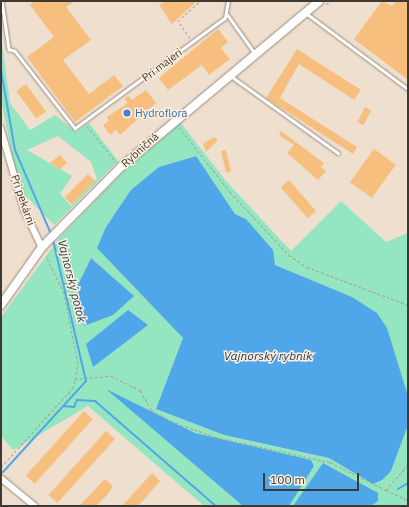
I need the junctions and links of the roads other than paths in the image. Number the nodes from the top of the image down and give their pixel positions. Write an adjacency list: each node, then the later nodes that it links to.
1 (2, 1): 5 (lane, Pri majeri)
2 (228, 1): 5 (lane)
3 (319, 1): 4 (main road, Rybničná)
4 (304, 11): 6 (main road, Rybničná); 8 (lane)
5 (227, 14): 6 (lane)
6 (255, 53): 7 (main road, Rybničná)
7 (229, 74): 10 (lane); 11 (main road, Rybničná)
8 (408, 89)
9 (1, 128): 11 (street, Pri pekárni)
10 (338, 153)
11 (42, 248): 12 (main road, Rybničná)
12 (1, 305)
13 (1, 478): 14 (street)
14 (35, 506)

